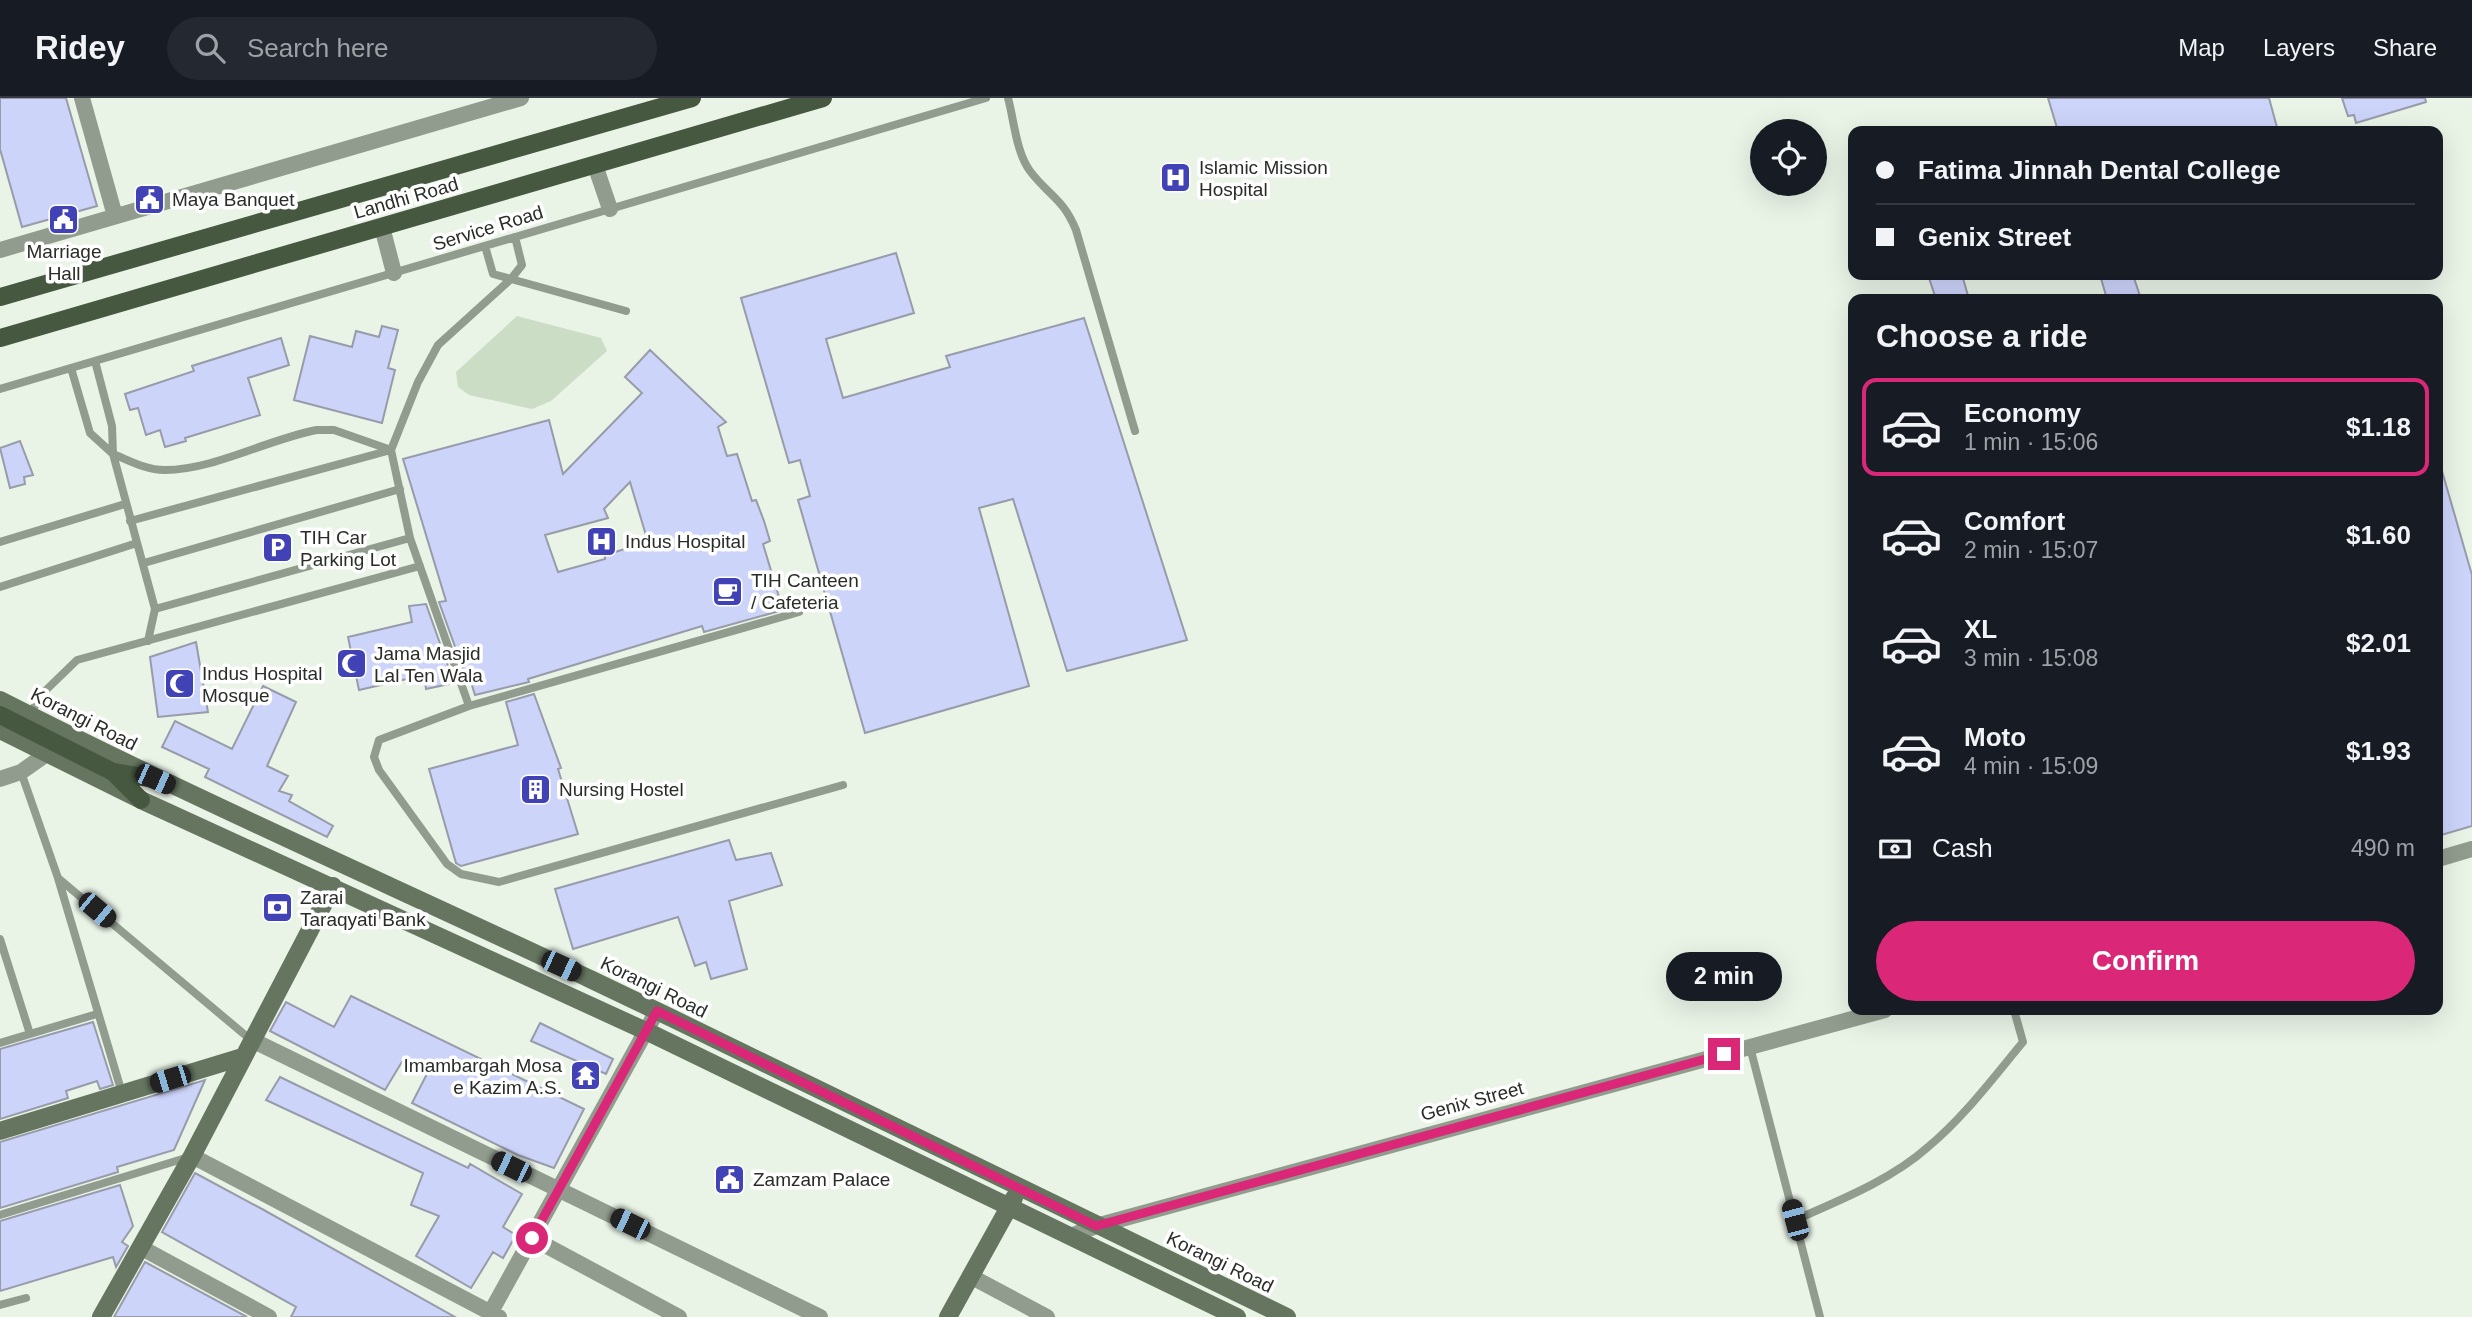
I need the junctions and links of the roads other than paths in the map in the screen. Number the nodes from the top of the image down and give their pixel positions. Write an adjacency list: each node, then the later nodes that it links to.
1 (82, 98): 9 (street)
2 (521, 98): 9 (street)
3 (692, 98): 16 (main road, Landhi Road)
4 (823, 98): 7 (main road, Landhi Road)
5 (986, 98): 8 (lane, Service Road)
6 (1008, 98): 22 (lane)
7 (596, 165): 8 (street); 10 (main road, Landhi Road)
8 (610, 209): 11 (lane, Service Road)
9 (115, 216): 13 (street)
10 (382, 227): 14 (street); 18 (main road, Landhi Road)
11 (515, 237): 12 (lane, Service Road); 15 (lane)
12 (485, 246): 14 (lane, Service Road); 15 (lane)
13 (0, 250)
14 (394, 273): 19 (lane, Service Road)
15 (512, 279): 17 (lane); 23 (lane)
16 (0, 297)
17 (626, 311)
18 (0, 338)
19 (95, 361): 20 (lane, Service Road); 24 (lane)
20 (71, 368): 21 (lane, Service Road); 24 (lane)
21 (0, 389)
22 (1135, 431)
23 (391, 450): 24 (lane); 25 (lane); 27 (lane)
24 (113, 454): 26 (lane)
25 (400, 489): 28 (lane); 31 (lane)
26 (125, 504): 27 (lane); 29 (lane)
27 (130, 521): 30 (lane)
28 (410, 538): 32 (lane); 34 (lane)
29 (0, 542)
30 (137, 543): 31 (lane); 33 (lane)
31 (144, 563): 34 (lane)
32 (420, 566): 36 (lane); 38 (lane)
33 (0, 587)
34 (155, 609): 36 (lane)
35 (799, 612): 38 (lane)
36 (148, 641): 39 (lane)
37 (0, 700): 39 (main road, Korangi Road)
38 (469, 706): 48 (lane)
39 (29, 715): 42 (main road, Korangi Road)
40 (0, 716): 45 (main road, bridge)
41 (0, 730): 43 (main road)
42 (74, 737): 43 (street); 47 (main road, Korangi Road)
43 (46, 753): 44 (street); 49 (main road)
44 (21, 772): 46 (street); 52 (lane)
45 (113, 772): 47 (main road); 49 (main road)
46 (0, 779)
47 (155, 779): 55 (main road, Korangi Road)
48 (843, 785)
49 (141, 800): 53 (main road)
50 (2472, 849): 51 (street)
51 (2443, 858)
52 (58, 878): 56 (lane); 61 (lane)
53 (333, 886): 59 (main road); 61 (main road)
54 (0, 939): 60 (lane)
55 (657, 1011): 59 (street); 68 (main road, Korangi Road)
56 (97, 1014): 60 (lane); 65 (lane)
57 (1867, 1015): 63 (street, Genix Street)
58 (2015, 1015): 72 (lane)
59 (648, 1032): 69 (street); 70 (main road)
60 (30, 1034): 62 (lane)
61 (252, 1040): 64 (main road); 69 (street)
62 (0, 1042)
63 (1750, 1047): 72 (lane); 73 (street, Genix Street)
64 (242, 1057): 65 (main road); 67 (main road)
65 (122, 1093): 66 (main road)
66 (0, 1131)
67 (192, 1156): 71 (lane); 76 (main road); 80 (street)
68 (1021, 1187): 70 (main road); 73 (main road, Korangi Road)
69 (558, 1190): 75 (street); 84 (street)
70 (1009, 1205): 74 (main road); 77 (main road)
71 (0, 1215)
72 (1795, 1220): 89 (lane)
73 (1096, 1226): 74 (street, Genix Street); 88 (main road, Korangi Road)
74 (1071, 1236): 87 (main road)
75 (532, 1238): 80 (street); 83 (street)
76 (140, 1247): 81 (main road); 82 (street)
77 (970, 1276): 85 (main road); 86 (street)
78 (26, 1298): 79 (lane)
79 (0, 1305)
80 (493, 1316)
81 (101, 1317)
82 (269, 1317)
83 (679, 1317)
84 (820, 1317)
85 (947, 1317)
86 (1047, 1317)
87 (1237, 1317)
88 (1287, 1317)
89 (1820, 1317)

